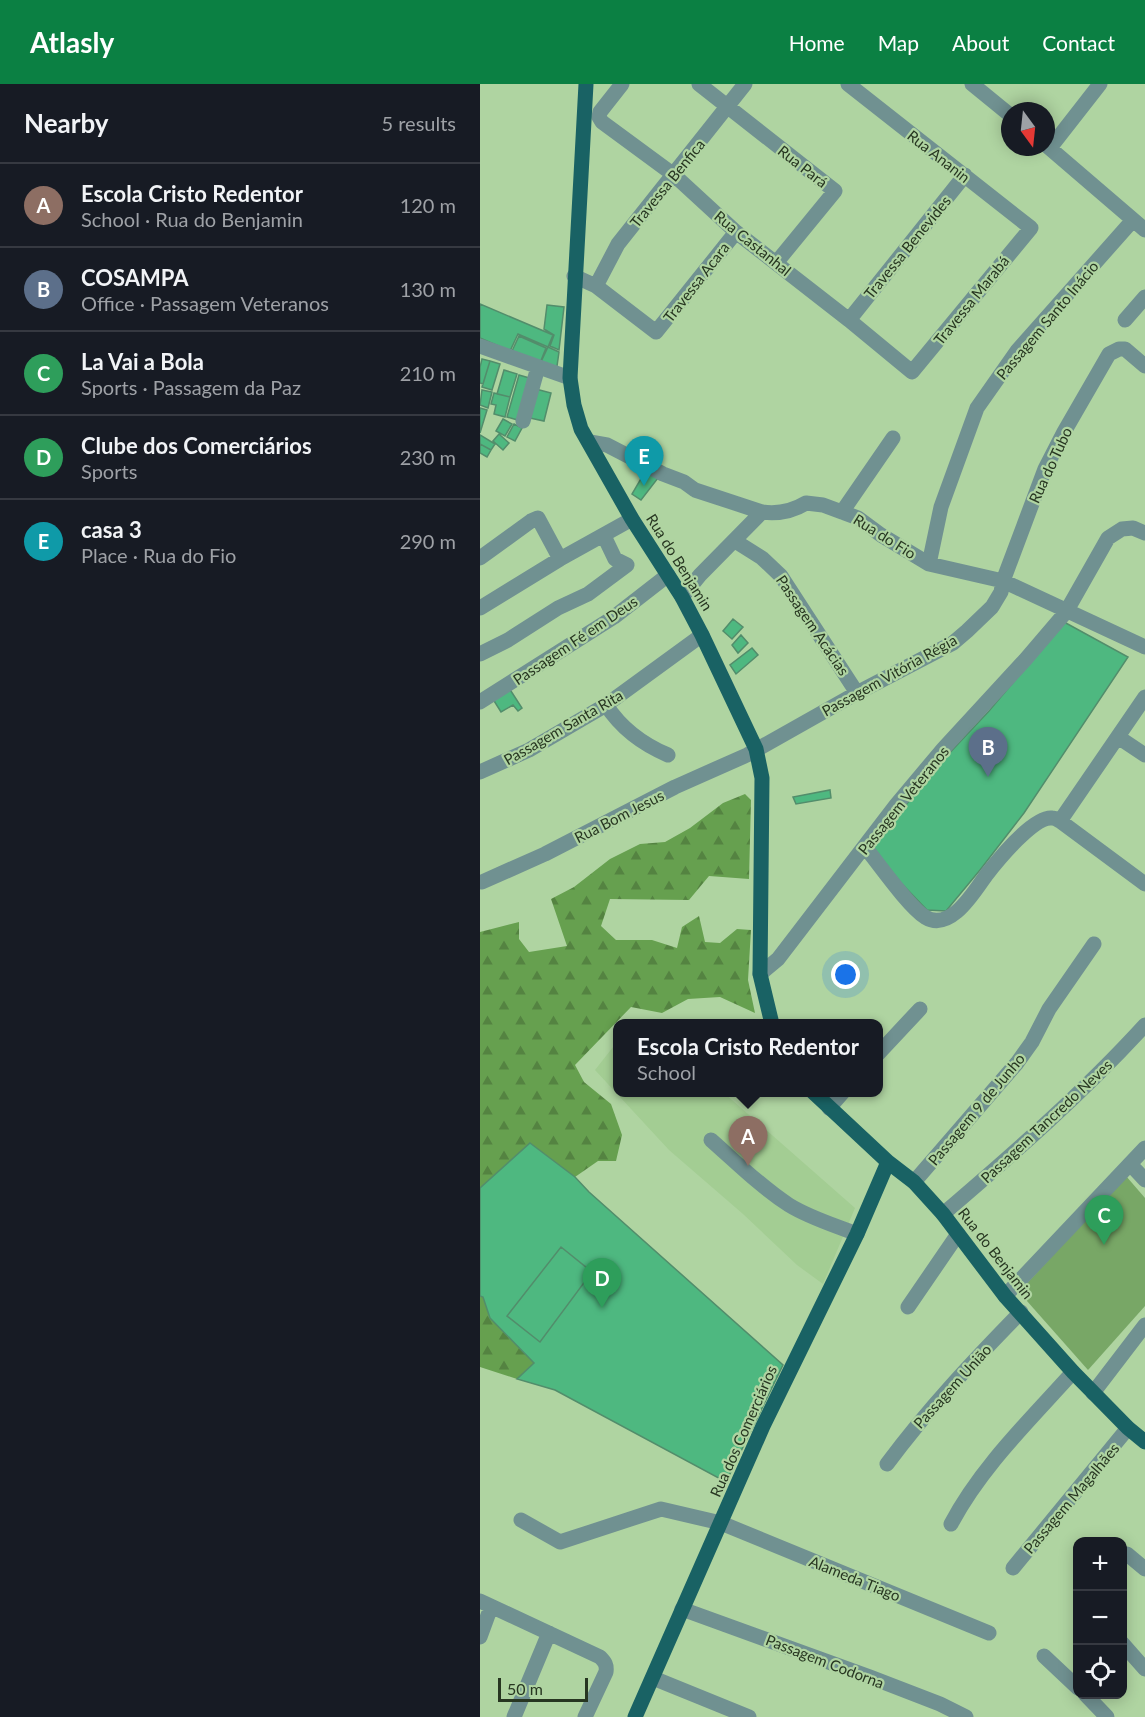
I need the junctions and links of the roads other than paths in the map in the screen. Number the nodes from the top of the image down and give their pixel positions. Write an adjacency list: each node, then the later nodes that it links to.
1 (586, 84): 18 (main road, Rua do Benjamin)
2 (622, 84): 12 (street, Rua Castanhal)
3 (699, 84): 8 (street, Rua Pará)
4 (745, 84): 8 (street, Travessa Benfica)
5 (848, 84): 13 (street, Rua Ananin)
6 (972, 84): 9 (street)
7 (1100, 84): 10 (street)
8 (728, 107): 12 (street, Travessa Benfica); 17 (street, Rua Pará)
9 (1001, 108)
10 (1055, 139)
11 (1055, 153): 14 (street)
12 (674, 175): 16 (street, Rua Castanhal); 19 (street, Travessa Benfica)
13 (964, 175): 15 (street, Rua Ananin); 21 (street, Travessa Benevides)
14 (1140, 223): 39 (street, Passagem Santo Inácio)
15 (1030, 228): 26 (street, Travessa Marabá)
16 (736, 232): 17 (street, Rua Castanhal); 19 (street, Travessa Acara)
17 (776, 263): 21 (street, Rua Castanhal)
18 (574, 276): 19 (street); 27 (main road, Rua do Benjamin)
19 (596, 286)
20 (1145, 297): 22 (street)
21 (849, 320): 26 (street, Rua Castanhal)
22 (1125, 320)
23 (480, 346): 25 (street)
24 (1145, 366): 41 (street, Rua do Tubo)
25 (537, 367): 27 (street); 28 (street)
26 (912, 372)
27 (570, 378): 30 (main road, Rua do Benjamin)
28 (523, 421)
29 (893, 438): 32 (street)
30 (590, 442): 31 (street, Rua do Fio); 33 (main road, Rua do Benjamin)
31 (762, 512): 32 (street, Rua do Fio); 36 (street)
32 (842, 512): 39 (street, Rua do Fio)
33 (632, 519): 35 (street); 40 (main road, Rua do Benjamin)
34 (1145, 533): 44 (street, Passagem Veteranos)
35 (604, 536): 38 (street); 47 (street)
36 (735, 541): 42 (street); 48 (street, Passagem Acácias)
37 (480, 558): 38 (street)
38 (560, 559): 43 (street)
39 (929, 564): 41 (street, Rua do Fio)
40 (668, 575): 42 (main road, Rua do Benjamin); 50 (street, Passagem Fé em Deus)
41 (1003, 581): 44 (street, Rua do Fio); 48 (street, Passagem Vitória Régia)
42 (682, 597): 45 (main road, Rua do Benjamin)
43 (480, 608)
44 (1066, 612): 46 (street, Rua do Fio); 58 (street, Passagem Veteranos)
45 (702, 635): 51 (street, Passagem Santa Rita); 53 (main road, Rua do Benjamin)
46 (1145, 647)
47 (480, 654)
48 (857, 693): 53 (street, Passagem Vitória Régia)
49 (1145, 697): 52 (street)
50 (480, 702)
51 (606, 705): 54 (street); 56 (street, Passagem Santa Rita)
52 (1118, 737): 55 (street); 57 (street)
53 (756, 749): 59 (street, Rua Bom Jesus); 62 (main road, Rua do Benjamin)
54 (668, 755)
55 (1145, 755)
56 (480, 772)
57 (1060, 821): 58 (street); 60 (street)
58 (865, 847): 62 (street, Passagem Veteranos)
59 (482, 882)
60 (1145, 884)
61 (1094, 944): 75 (street, Passagem 9 de Junho)
62 (760, 974): 64 (main road, Rua do Benjamin)
63 (920, 1009): 66 (street)
64 (771, 1019)
65 (1145, 1025): 76 (street, Passagem Tancredo Neves)
66 (883, 1050)
67 (818, 1097): 69 (main road, Rua do Benjamin)
68 (839, 1097): 69 (street)
69 (829, 1108): 72 (main road, Rua do Benjamin)
70 (711, 1140): 77 (street)
71 (1145, 1148): 73 (street)
72 (888, 1161): 75 (main road, Rua do Benjamin); 77 (main road, Rua dos Comerciários)
73 (1131, 1165): 74 (street); 79 (street)
74 (1145, 1180)
75 (914, 1182): 76 (main road, Rua do Benjamin)
76 (943, 1214): 78 (main road, Rua do Benjamin)
77 (857, 1234): 89 (main road, Rua dos Comerciários)
78 (958, 1234): 79 (main road, Rua do Benjamin); 80 (street)
79 (1005, 1296): 81 (main road, Rua do Benjamin)
80 (908, 1308)
81 (1021, 1312): 83 (main road, Rua do Benjamin); 87 (street, Passagem União)
82 (1145, 1325): 84 (street)
83 (1073, 1372): 84 (main road, Rua do Benjamin); 90 (street)
84 (1093, 1393): 85 (main road, Rua do Benjamin)
85 (1128, 1428): 86 (main road, Rua do Benjamin); 92 (street, Passagem Magalhães)
86 (1145, 1442)
87 (888, 1464)
88 (521, 1520): 89 (street, Alameda Tiago)
89 (721, 1523): 95 (main road, Rua dos Comerciários); 96 (street, Alameda Tiago)
90 (951, 1524)
91 (1127, 1554): 93 (street)
92 (1013, 1568)
93 (1145, 1569)
94 (486, 1604): 97 (street); 98 (street)
95 (682, 1609): 102 (main road, Rua dos Comerciários); 109 (street, Passagem Codorna)
96 (989, 1632)
97 (549, 1633): 105 (street); 106 (street)
98 (480, 1637)
99 (1124, 1645): 101 (street)
100 (1044, 1656): 103 (street)
101 (1145, 1669)
102 (652, 1678): 107 (main road, Rua dos Comerciários); 108 (street)
103 (1073, 1684)
104 (1088, 1699): 110 (street)
105 (514, 1717)
106 (585, 1717)
107 (634, 1717)
108 (749, 1717)
109 (966, 1717)
110 (1107, 1717)

